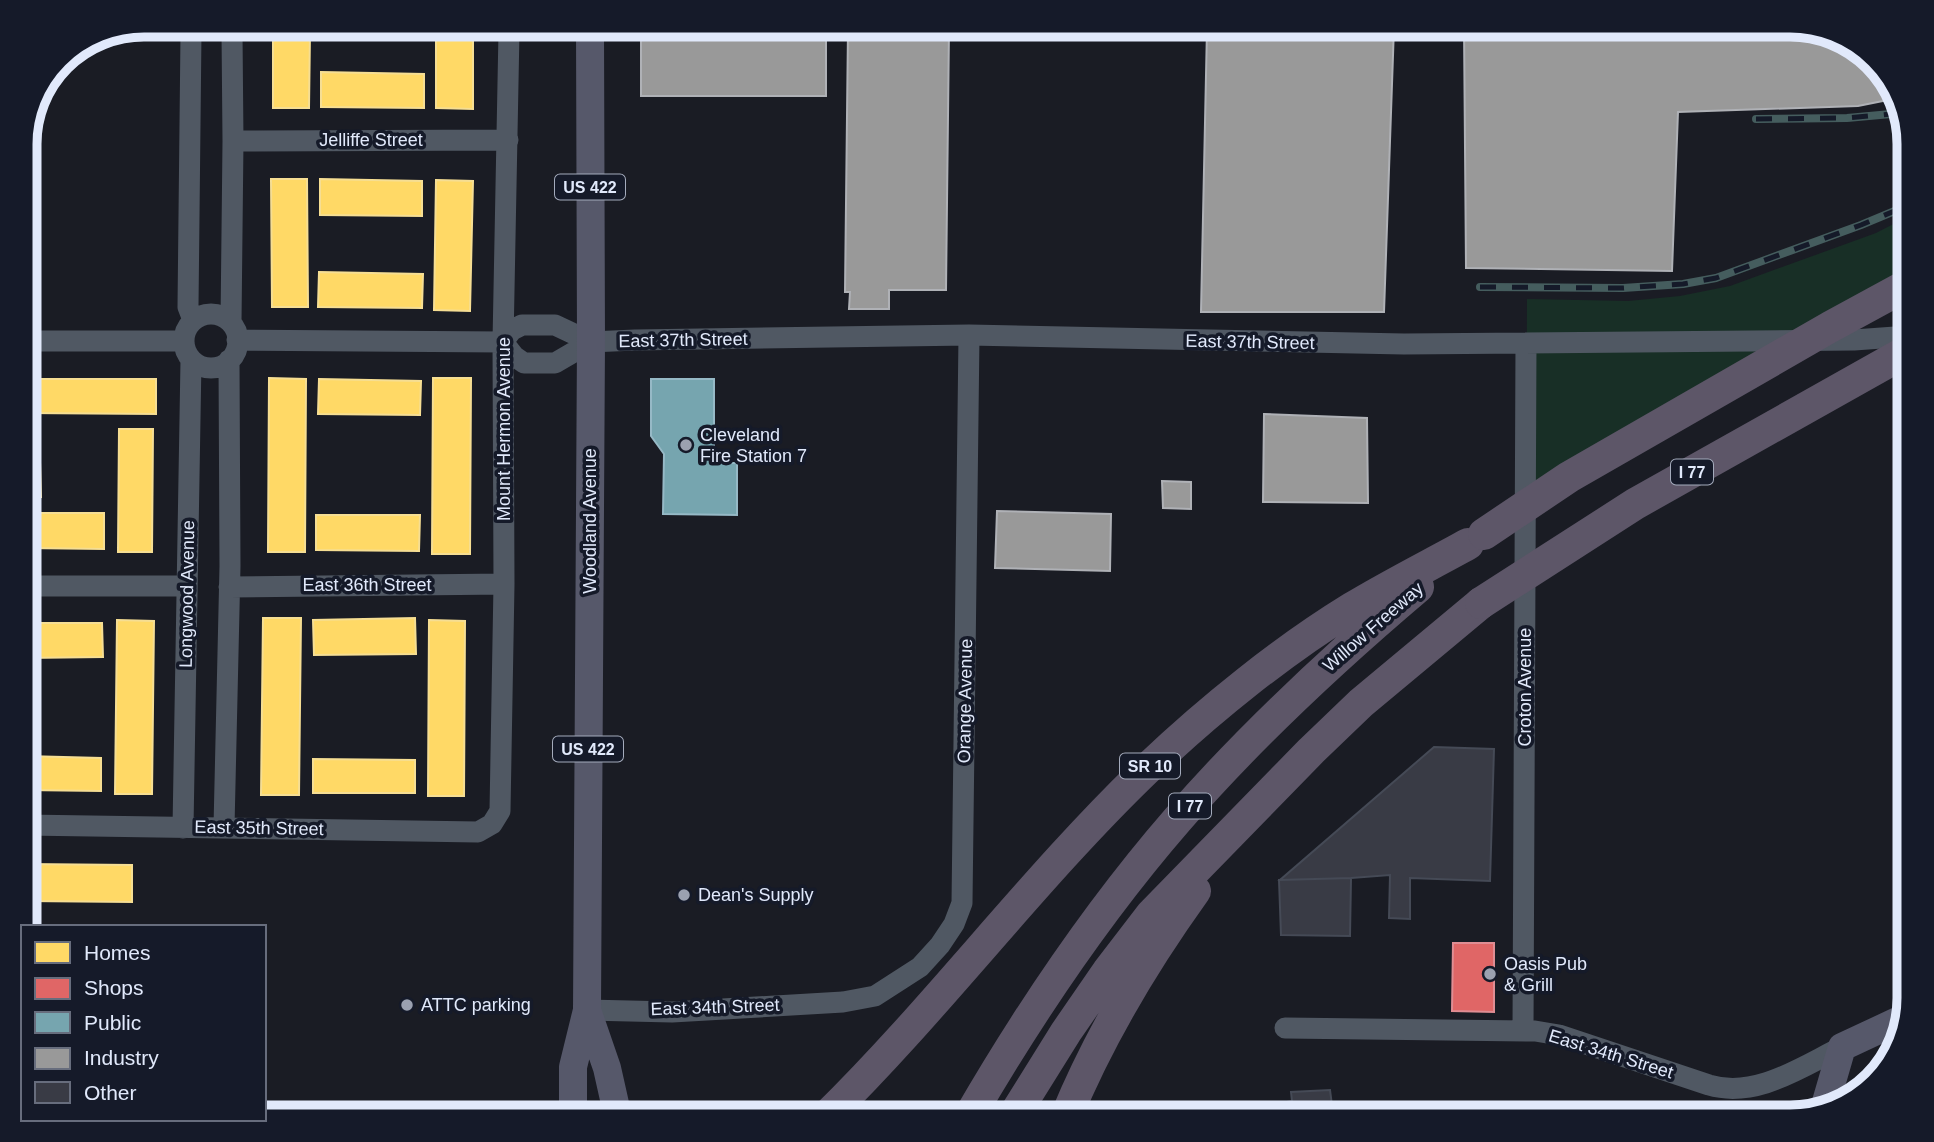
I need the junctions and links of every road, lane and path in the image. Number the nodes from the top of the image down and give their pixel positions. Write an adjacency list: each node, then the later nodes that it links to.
1 (191, 37): 8 (street)
2 (232, 37): 6 (street)
3 (509, 37): 5 (street, Mount Hermon Avenue)
4 (590, 37): 14 (main road, Woodland Avenue / US 422)
5 (508, 140): 6 (street, Jelliffe Street); 13 (street, Mount Hermon Avenue)
6 (233, 141): 11 (street)
7 (1897, 291): 18 (highway, Willow Freeway / I 77, bridge)
8 (193, 320): 11 (street); 16 (street)
9 (969, 335): 14 (street, East 37th Street); 15 (street, East 37th Street); 28 (street, Orange Avenue)
10 (1897, 337): 15 (street, East 37th Street)
11 (233, 341): 13 (street); 16 (street); 22 (street)
12 (37, 342): 16 (street)
13 (503, 342): 14 (street, East 37th Street); 14 (street, East 37th Street); 19 (street, Mount Hermon Avenue)
14 (591, 342): 29 (main road, Woodland Avenue / US 422)
15 (1526, 343): 32 (street, Croton Avenue)
16 (188, 351): 21 (street, Longwood Avenue)
17 (1897, 357): 23 (highway, I 77, bridge)
18 (1476, 539): 37 (highway, SR 10); 38 (highway, Willow Freeway / I 77)
19 (504, 584): 22 (street, East 36th Street); 24 (street, Mount Hermon Avenue)
20 (37, 586): 21 (street)
21 (187, 586): 27 (street, Longwood Avenue)
22 (229, 587): 26 (street)
23 (1256, 808): 39 (highway, I 77); 40 (highway)
24 (492, 824): 26 (street, East 35th Street)
25 (37, 825): 27 (street, East 35th Street)
26 (224, 827): 27 (street, East 35th Street)
27 (183, 828)
28 (843, 1002): 29 (street, East 34th Street)
29 (587, 1010): 35 (main road, Woodland Avenue / US 422); 36 (main road, Woodland Avenue / US 422)
30 (1895, 1022): 33 (main road)
31 (1285, 1028): 32 (street, East 34th Street)
32 (1523, 1031): 33 (street, East 34th Street)
33 (1842, 1047): 34 (main road)
34 (1827, 1099)
35 (573, 1105)
36 (615, 1105)
37 (838, 1105)
38 (977, 1105)
39 (1021, 1105)
40 (1072, 1105)

